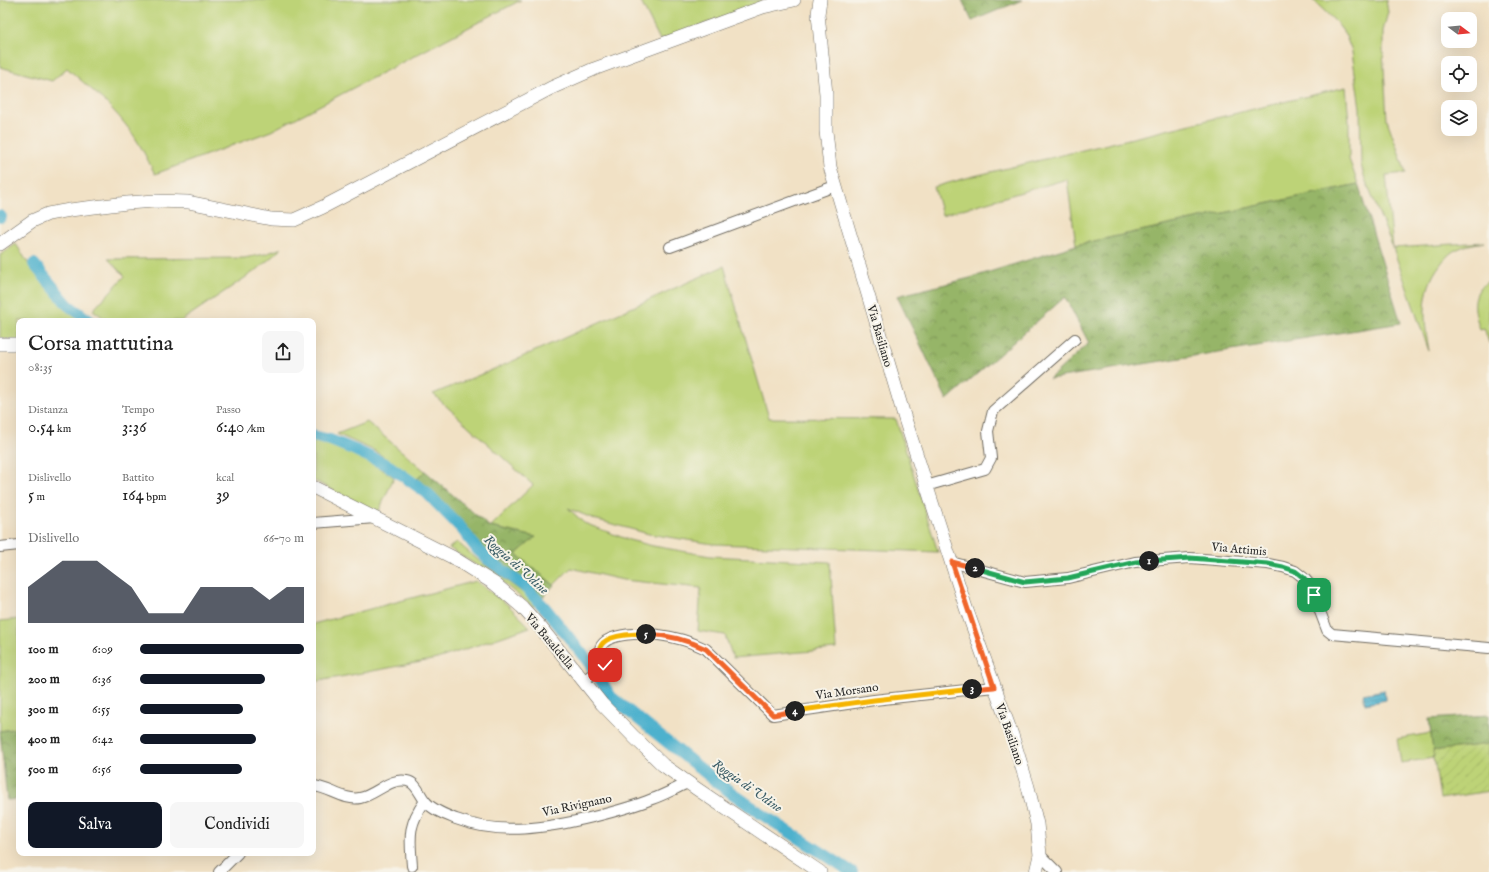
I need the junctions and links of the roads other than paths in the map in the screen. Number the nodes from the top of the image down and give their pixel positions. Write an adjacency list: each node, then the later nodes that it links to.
1 (794, 0): 4 (street)
2 (820, 0): 3 (street, Via Basiliano)
3 (835, 186): 5 (street); 9 (street, Via Basiliano)
4 (0, 244)
5 (670, 247)
6 (1076, 339): 9 (street)
7 (0, 344): 8 (street)
8 (16, 344)
9 (926, 486): 15 (street, Via Basiliano)
10 (316, 488): 11 (street, Via Basaldella)
11 (375, 518): 12 (street); 17 (street, Via Basaldella)
12 (316, 523)
13 (16, 546): 14 (street)
14 (0, 547)
15 (952, 562): 16 (street, Via Attimis); 18 (street, Via Basiliano)
16 (1489, 648)
17 (587, 678): 18 (street, Via Morsano); 19 (street, Via Basaldella)
18 (994, 687): 22 (street, Via Basiliano)
19 (688, 783): 21 (street, Via Rivignano); 26 (street, Via Basaldella)
20 (316, 786): 21 (street, Via Rivignano)
21 (425, 801): 24 (street)
22 (1040, 855): 27 (street, Via Basiliano); 28 (street)
23 (235, 856): 25 (street)
24 (412, 866)
25 (219, 872)
26 (820, 872)
27 (1036, 872)
28 (1057, 872)

